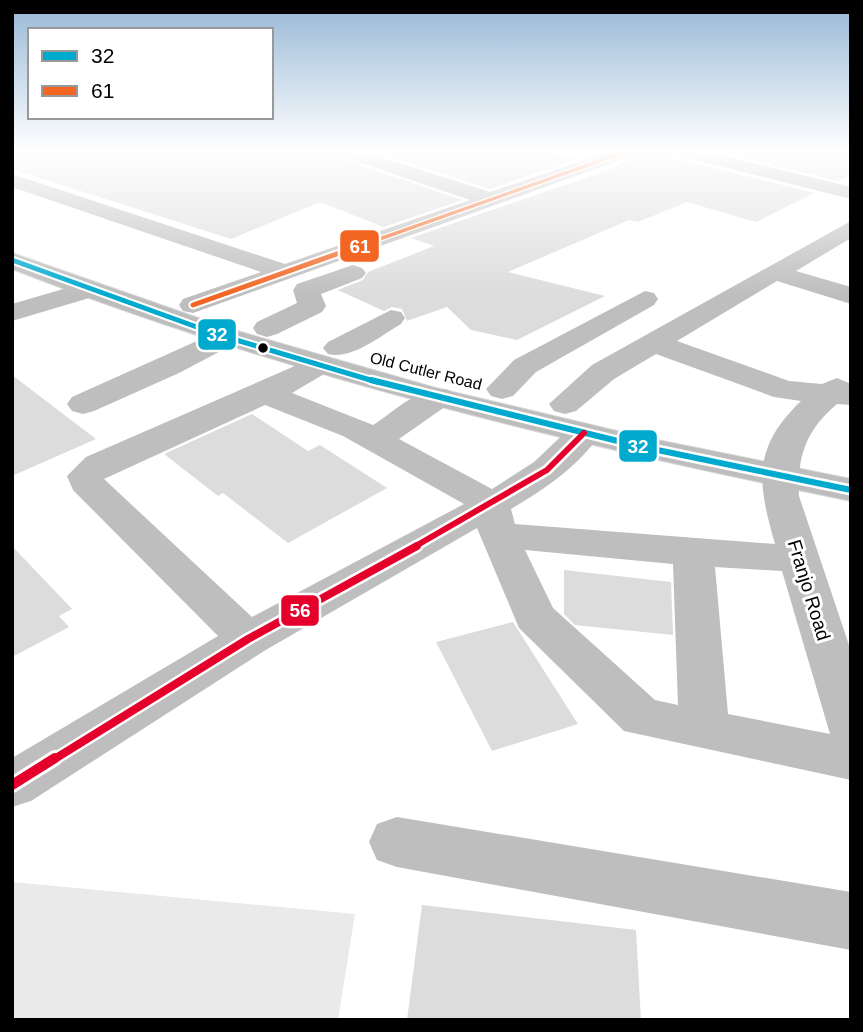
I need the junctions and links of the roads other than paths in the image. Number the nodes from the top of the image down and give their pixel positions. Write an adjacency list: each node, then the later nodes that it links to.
1 (72, 200): 9 (street)
2 (486, 200): 6 (street)
3 (851, 228): 10 (street)
4 (12, 240): 14 (main road, Old Cutler Road)
5 (416, 249): 8 (street)
6 (332, 255): 8 (street); 9 (street)
7 (12, 260): 11 (main road, Old Cutler Road)
8 (363, 269): 17 (street)
9 (285, 272): 14 (street)
10 (777, 273): 12 (street); 18 (street)
11 (86, 290): 15 (street); 17 (main road, Old Cutler Road)
12 (851, 296)
13 (645, 299): 21 (street)
14 (193, 305): 17 (main road, Old Cutler Road)
15 (12, 313)
16 (391, 318): 19 (street)
17 (248, 329): 19 (main road, Old Cutler Road); 24 (street)
18 (654, 343): 20 (street); 25 (street)
19 (329, 356): 21 (main road, Old Cutler Road); 22 (street); 23 (main road, Old Cutler Road)
20 (843, 388): 27 (street)
21 (502, 389): 25 (main road, Old Cutler Road)
22 (264, 393): 26 (street); 33 (street)
23 (438, 397): 25 (main road, Old Cutler Road); 26 (street)
24 (83, 404)
25 (574, 419): 27 (main road, Old Cutler Road); 30 (street)
26 (374, 440): 30 (street)
27 (781, 464): 28 (main road, Old Cutler Road); 29 (main road, Old Cutler Road); 32 (street, Franjo Road)
28 (851, 464)
29 (851, 490)
30 (494, 519): 31 (street); 33 (street); 35 (street)
31 (693, 553): 32 (street); 35 (street)
32 (801, 559): 34 (street, Franjo Road)
33 (248, 639): 37 (street)
34 (851, 726)
35 (704, 730): 36 (street)
36 (851, 759)
37 (12, 785)
38 (397, 842): 39 (street)
39 (851, 921)

